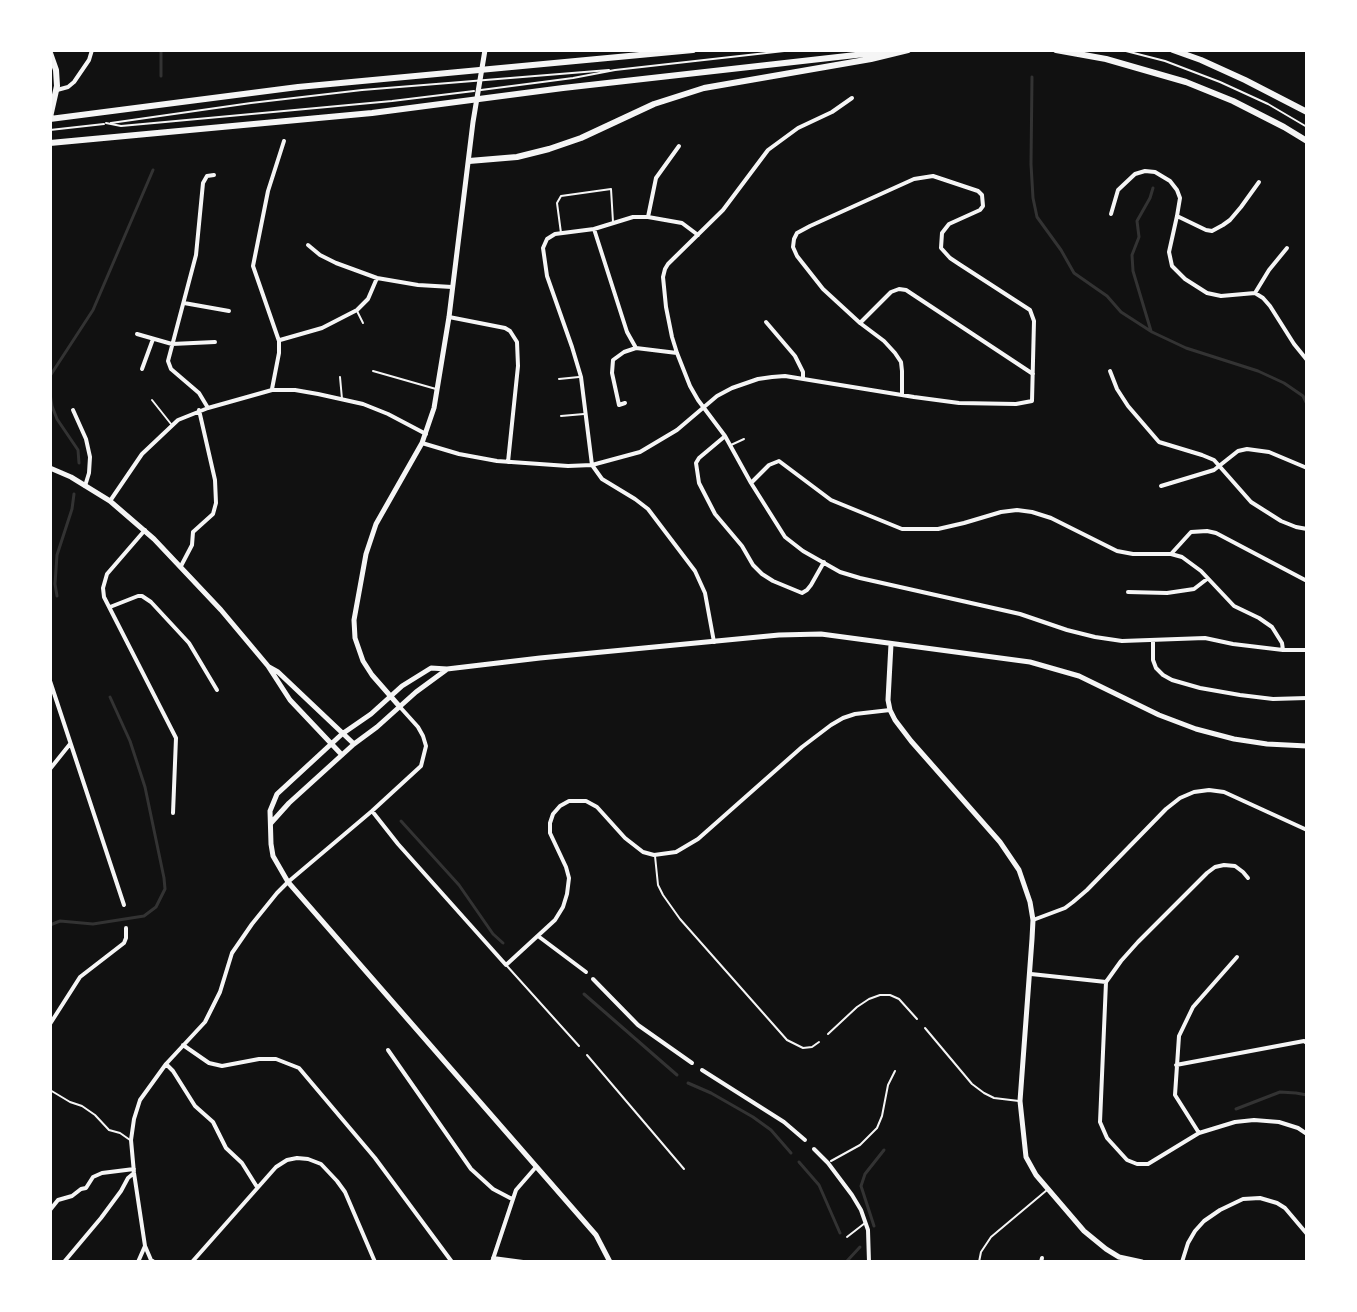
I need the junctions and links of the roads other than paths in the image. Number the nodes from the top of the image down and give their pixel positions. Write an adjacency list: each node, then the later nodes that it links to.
1 (92, 50): 12 (street)
2 (485, 50): 23 (street)
3 (693, 50): 15 (main road)
4 (793, 50): 11 (lane)
5 (900, 50): 21 (main road)
6 (908, 50): 23 (main road)
7 (1056, 50): 20 (main road)
8 (1122, 50): 17 (lane)
9 (1173, 50): 14 (main road)
10 (50, 53): 12 (main road)
11 (615, 70): 16 (lane); 16 (lane)
12 (57, 90): 15 (main road)
13 (852, 98): 32 (street)
14 (1307, 112)
15 (50, 118)
16 (106, 123): 18 (lane)
17 (1307, 127)
18 (50, 130)
19 (284, 141): 47 (street)
20 (1307, 141)
21 (50, 143)
22 (679, 146): 28 (street)
23 (469, 161): 36 (street)
24 (214, 175): 38 (street)
25 (1259, 182): 27 (street)
26 (1111, 214): 27 (street)
27 (1177, 216): 37 (street)
28 (648, 217): 29 (street); 32 (street)
29 (613, 223): 30 (street); 31 (lane)
30 (594, 229): 31 (street); 50 (street)
31 (561, 233): 58 (street)
32 (698, 235): 51 (street)
33 (308, 245): 35 (street)
34 (1287, 248): 37 (street)
35 (377, 278): 36 (street); 39 (street)
36 (452, 287): 41 (street)
37 (1255, 293): 52 (street)
38 (184, 303): 40 (street); 49 (street)
39 (357, 310): 43 (lane); 47 (street)
40 (229, 311)
41 (449, 317): 61 (street); 79 (street)
42 (766, 322): 60 (street)
43 (363, 323)
44 (860, 323): 56 (street); 56 (street); 63 (street)
45 (137, 334): 46 (street)
46 (153, 339): 49 (street); 53 (street)
47 (279, 341): 62 (street)
48 (215, 342): 49 (street)
49 (172, 344): 68 (street)
50 (636, 348): 51 (street); 66 (street)
51 (677, 353): 67 (street)
52 (1307, 360)
53 (142, 369)
54 (373, 371): 61 (lane)
55 (1110, 371): 81 (street)
56 (1033, 374): 63 (street)
57 (340, 377): 65 (lane)
58 (581, 377): 59 (lane); 71 (street)
59 (559, 379)
60 (803, 379): 63 (street); 67 (street)
61 (436, 389): 74 (street)
62 (272, 390): 65 (street); 68 (street)
63 (902, 394)
64 (152, 400): 73 (lane)
65 (343, 400): 74 (street)
66 (625, 403)
67 (703, 407): 75 (street); 80 (street)
68 (208, 408): 70 (street)
69 (73, 410): 85 (street)
70 (199, 410): 73 (street); 92 (street)
71 (586, 413): 72 (lane); 80 (street)
72 (561, 416)
73 (172, 425): 87 (street)
74 (426, 434): 77 (street)
75 (725, 436): 78 (street); 91 (street)
76 (744, 439): 78 (lane)
77 (422, 443): 79 (street); 106 (street)
78 (730, 445): 84 (street)
79 (508, 462): 80 (street)
80 (592, 465): 98 (street)
81 (1220, 465): 83 (street); 86 (street); 88 (street)
82 (50, 468): 85 (street)
83 (1307, 468)
84 (751, 483): 90 (street); 91 (street)
85 (85, 486): 87 (street)
86 (1161, 486)
87 (110, 501): 89 (street)
88 (1307, 529)
89 (145, 530): 92 (street); 96 (street)
90 (1171, 554): 93 (street); 94 (street)
91 (824, 562): 97 (street)
92 (181, 566): 102 (street)
93 (1207, 579): 95 (street); 100 (street)
94 (1307, 581)
95 (1128, 592)
96 (110, 607): 105 (street); 118 (street)
97 (1153, 641): 100 (street); 107 (street)
98 (714, 642): 99 (street); 103 (street)
99 (891, 644): 109 (street); 114 (street)
100 (1283, 650): 101 (street)
101 (1307, 650)
102 (268, 666): 110 (street); 111 (street)
103 (447, 669): 106 (street); 108 (street)
104 (50, 681): 112 (street)
105 (217, 690)
106 (390, 696): 108 (street); 110 (street)
107 (1307, 698)
108 (400, 707): 113 (street); 117 (street)
109 (890, 710): 121 (street); 125 (street)
110 (342, 734): 111 (street); 113 (street)
111 (331, 743): 115 (street); 119 (street)
112 (70, 744): 116 (street); 124 (street)
113 (354, 744): 115 (street)
114 (1307, 746)
115 (342, 755): 119 (street)
116 (50, 769)
117 (372, 811): 123 (street); 129 (street)
118 (173, 813)
119 (270, 823): 123 (street)
120 (1307, 830): 125 (street)
121 (654, 855): 127 (street); 138 (lane)
122 (1248, 878): 133 (street)
123 (288, 882): 140 (street); 157 (street)
124 (124, 905)
125 (1033, 920): 131 (street)
126 (126, 928): 135 (street)
127 (538, 936): 129 (street); 130 (street)
128 (1237, 957): 146 (street)
129 (506, 965): 141 (lane)
130 (586, 972)
131 (1031, 974): 133 (street); 150 (street)
132 (593, 979): 144 (street)
133 (1106, 982): 151 (street)
134 (917, 1019): 137 (lane)
135 (50, 1024)
136 (925, 1028): 150 (lane)
137 (828, 1034)
138 (819, 1042)
139 (1307, 1043): 146 (street)
140 (183, 1045): 145 (street); 175 (street)
141 (579, 1046)
142 (388, 1050): 162 (street)
143 (587, 1055): 158 (lane)
144 (692, 1063)
145 (166, 1064): 153 (street); 160 (street)
146 (1176, 1065): 151 (street)
147 (702, 1070): 154 (street)
148 (895, 1071): 156 (lane)
149 (50, 1090): 153 (lane)
150 (1020, 1101): 161 (street)
151 (1199, 1133): 152 (street)
152 (1307, 1134)
153 (131, 1140): 159 (street)
154 (805, 1140)
155 (814, 1149): 156 (street)
156 (828, 1163): 164 (street)
157 (536, 1167): 162 (street); 177 (street)
158 (684, 1169)
159 (134, 1171): 163 (street); 167 (street); 170 (street)
160 (257, 1187): 173 (street); 174 (street)
161 (1048, 1189): 168 (street); 179 (lane)
162 (512, 1199): 169 (street)
163 (50, 1210)
164 (866, 1222): 166 (lane); 178 (street)
165 (1307, 1234): 181 (street)
166 (847, 1237)
167 (145, 1246): 171 (street); 172 (street)
168 (1118, 1259): 180 (street)
169 (493, 1260): 176 (street)
170 (64, 1262)
171 (138, 1262)
172 (154, 1262)
173 (192, 1262)
174 (375, 1262)
175 (452, 1262)
176 (523, 1262)
177 (610, 1262)
178 (869, 1262)
179 (979, 1262)
180 (1142, 1262)
181 (1182, 1262)

